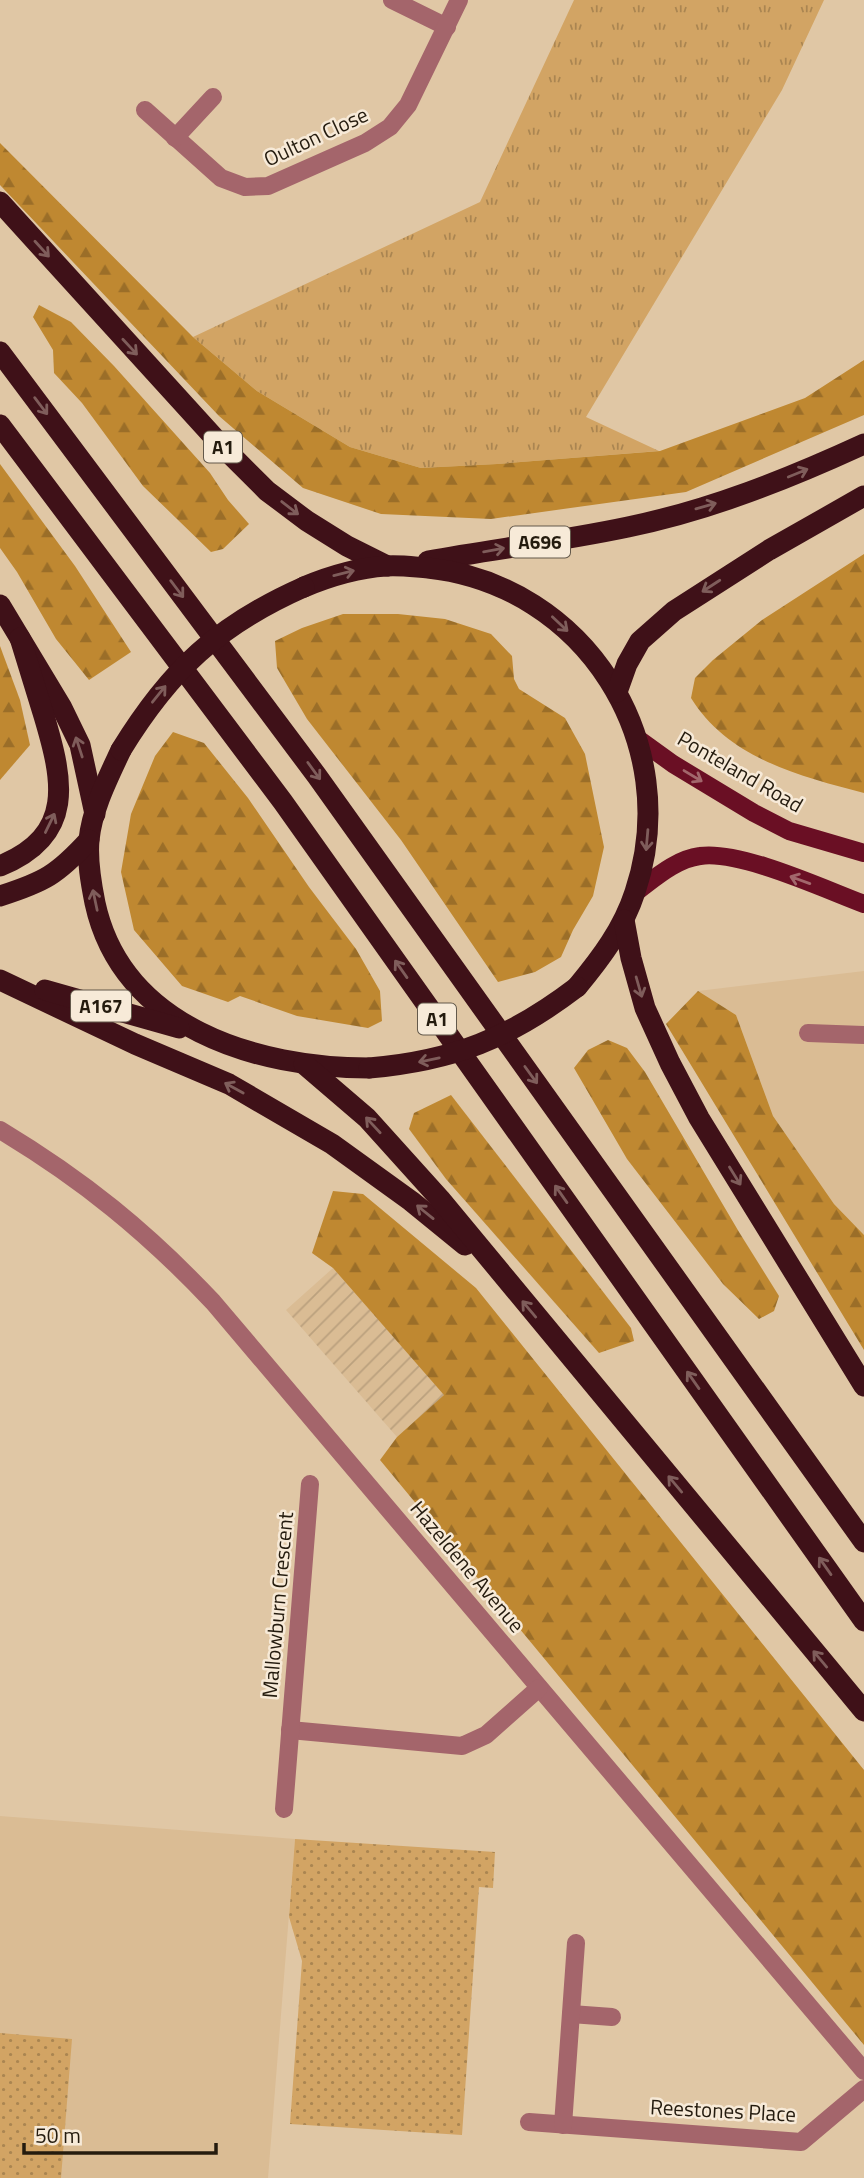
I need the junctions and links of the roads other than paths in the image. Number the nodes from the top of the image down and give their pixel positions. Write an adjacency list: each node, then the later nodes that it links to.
1 (392, 0): 3 (street)
2 (459, 0): 3 (street, Oulton Close)
3 (447, 27): 6 (street, Oulton Close)
4 (213, 97): 6 (street)
5 (145, 110): 6 (street, Oulton Close)
6 (175, 138)
7 (0, 202): 12 (highway, A1, one-way to 12)
8 (0, 352): 34 (highway, A1, one-way to 34)
9 (0, 425): 35 (highway, A1, one-way to 9)
10 (864, 444): 12 (highway, A696, one-way to 10)
11 (864, 496): 15 (highway, one-way to 15)
12 (394, 566): 15 (highway, one-way to 15); 17 (highway, one-way to 12, bridge)
13 (0, 605): 14 (highway)
14 (20, 638): 17 (highway, one-way to 14); 20 (highway, one-way to 14)
15 (617, 692): 16 (highway)
16 (637, 738): 19 (main road, Ponteland Road, one-way to 19); 21 (highway, one-way to 21)
17 (95, 814): 18 (highway)
18 (89, 841): 22 (highway); 27 (highway, one-way to 18)
19 (864, 853)
20 (0, 866)
21 (636, 892): 23 (main road, one-way to 21); 24 (highway)
22 (0, 896)
23 (864, 904)
24 (624, 920): 29 (highway, one-way to 29, bridge); 32 (highway, one-way to 32)
25 (0, 978): 27 (highway, A167); 31 (highway, one-way to 25)
26 (808, 1033): 28 (street)
27 (202, 1034): 29 (highway)
28 (864, 1035)
29 (304, 1064): 31 (highway, one-way to 29)
30 (0, 1130): 36 (street, Hazeldene Avenue)
31 (496, 1270): 37 (highway, one-way to 31)
32 (864, 1386)
33 (310, 1485): 38 (street, Mallowburn Crescent)
34 (864, 1542)
35 (864, 1621)
36 (538, 1688): 38 (street, Mallowburn Crescent); 43 (street, Hazeldene Avenue)
37 (864, 1711)
38 (290, 1730): 39 (street, Mallowburn Crescent)
39 (284, 1809)
40 (576, 1943): 41 (street)
41 (571, 2014): 42 (street); 46 (street)
42 (612, 2017)
43 (864, 2071)
44 (864, 2089): 46 (street, Reestones Place)
45 (529, 2122): 46 (street, Reestones Place)
46 (563, 2125)

